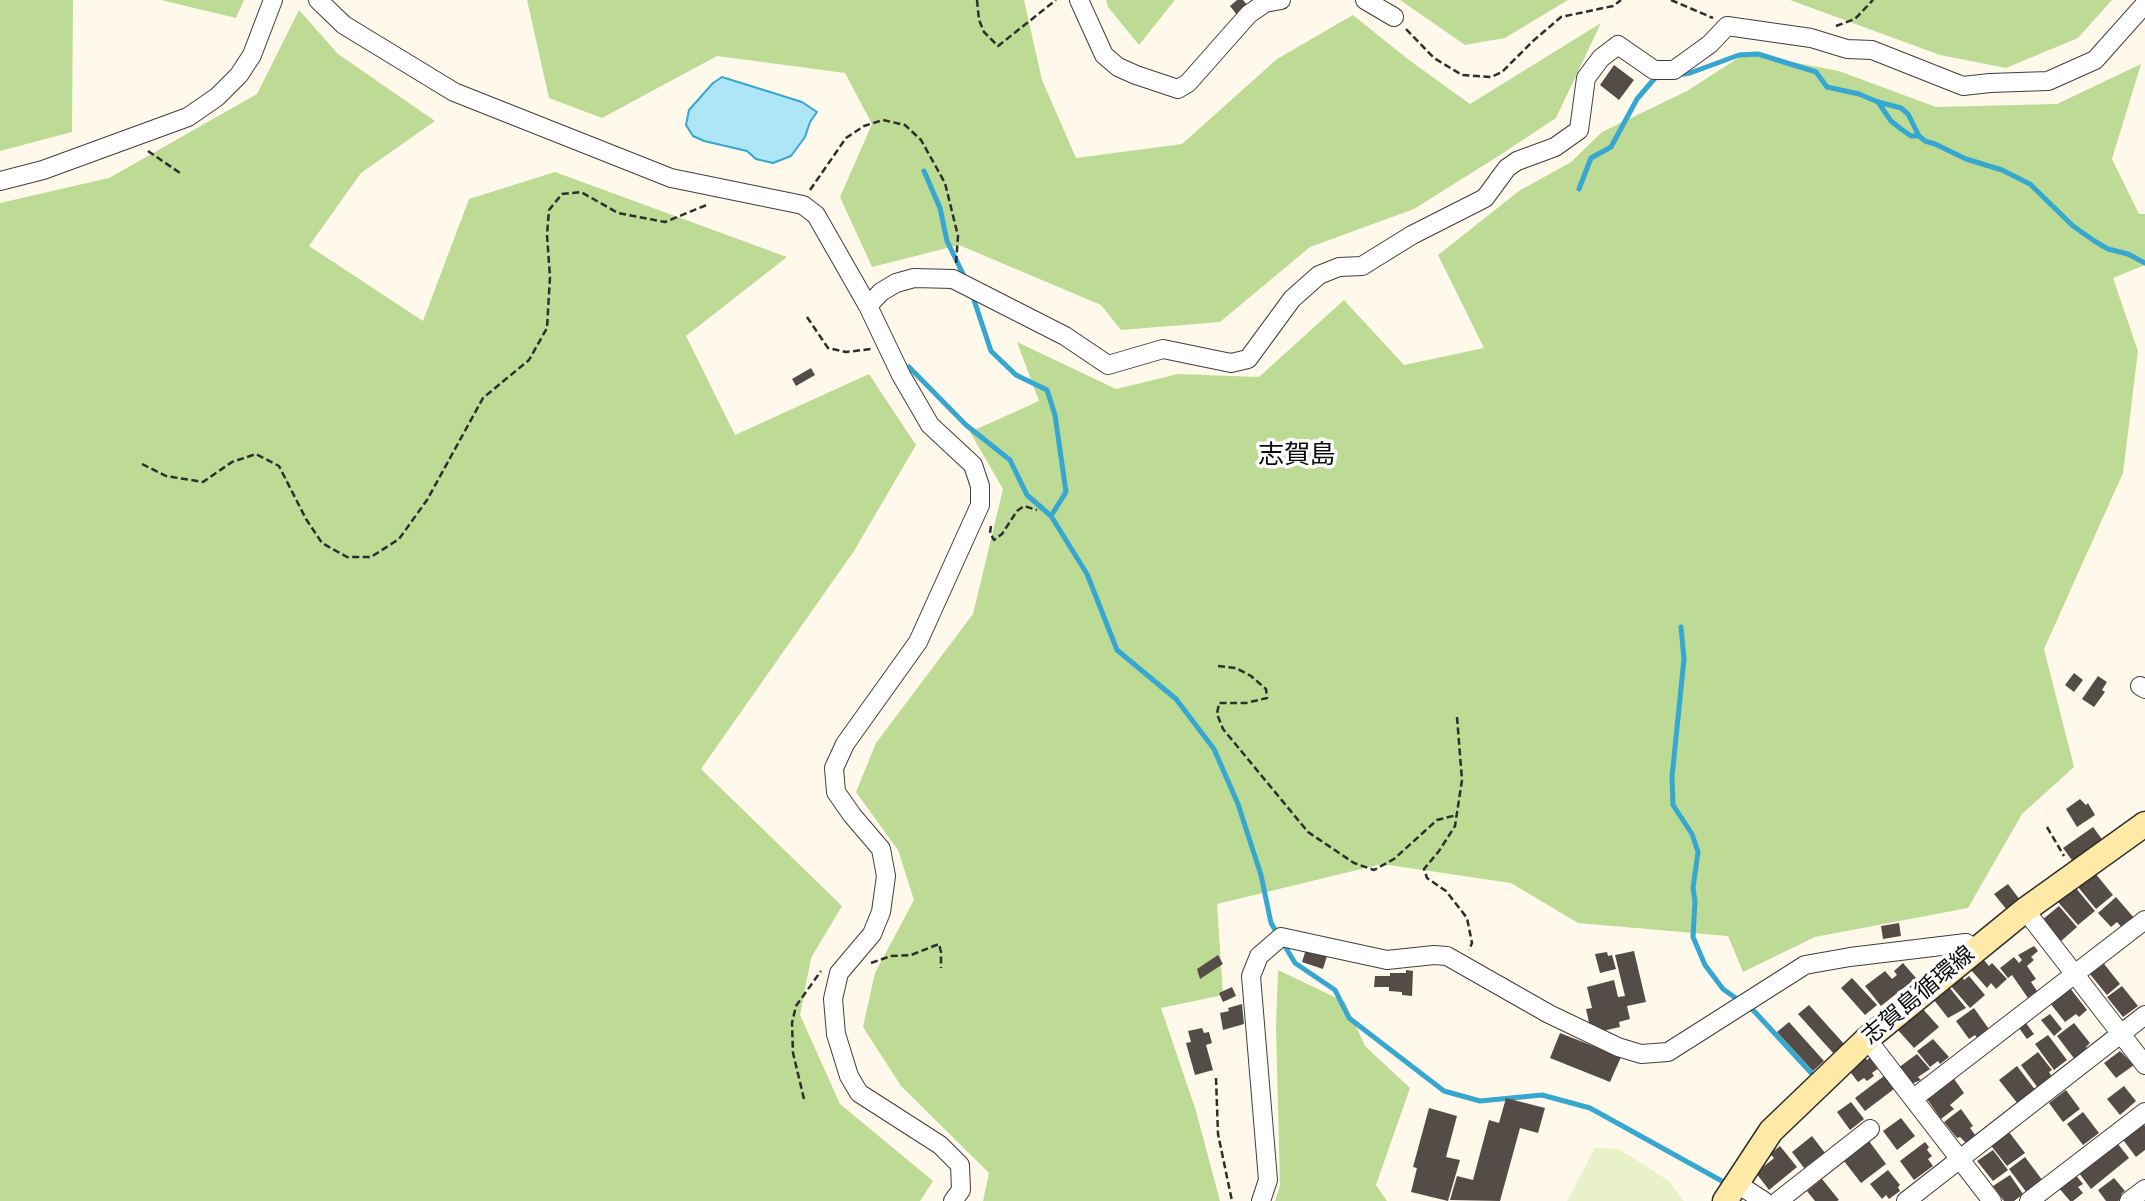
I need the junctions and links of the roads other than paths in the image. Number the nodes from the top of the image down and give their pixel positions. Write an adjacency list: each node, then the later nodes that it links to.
1 (273, 0): 8 (street)
2 (318, 0): 9 (street)
3 (1079, 0): 4 (street)
4 (1281, 0)
5 (1365, 0): 7 (street)
6 (2145, 4): 9 (street)
7 (1394, 17)
8 (0, 181)
9 (868, 306): 25 (street)
10 (2142, 832): 11 (main road, 志賀島循環線)
11 (2025, 909): 13 (main road, 志賀島循環線); 14 (street)
12 (2145, 920): 14 (street)
13 (1976, 948): 17 (main road, 志賀島循環線); 26 (street)
14 (2075, 974): 16 (street); 19 (street)
15 (2145, 1015): 16 (street)
16 (2121, 1033): 18 (street); 22 (street)
17 (1867, 1038): 19 (street); 24 (main road, 志賀島循環線)
18 (2145, 1065)
19 (1914, 1098): 22 (street)
20 (2145, 1112): 31 (street)
21 (1870, 1129): 28 (street)
22 (1961, 1159): 29 (street); 30 (street)
23 (2145, 1189): 32 (street)
24 (1730, 1194): 27 (street)
25 (953, 1201)
26 (1261, 1201)
27 (1764, 1201)
28 (1778, 1201)
29 (1906, 1201)
30 (1992, 1201)
31 (2029, 1201)
32 (2129, 1201)

